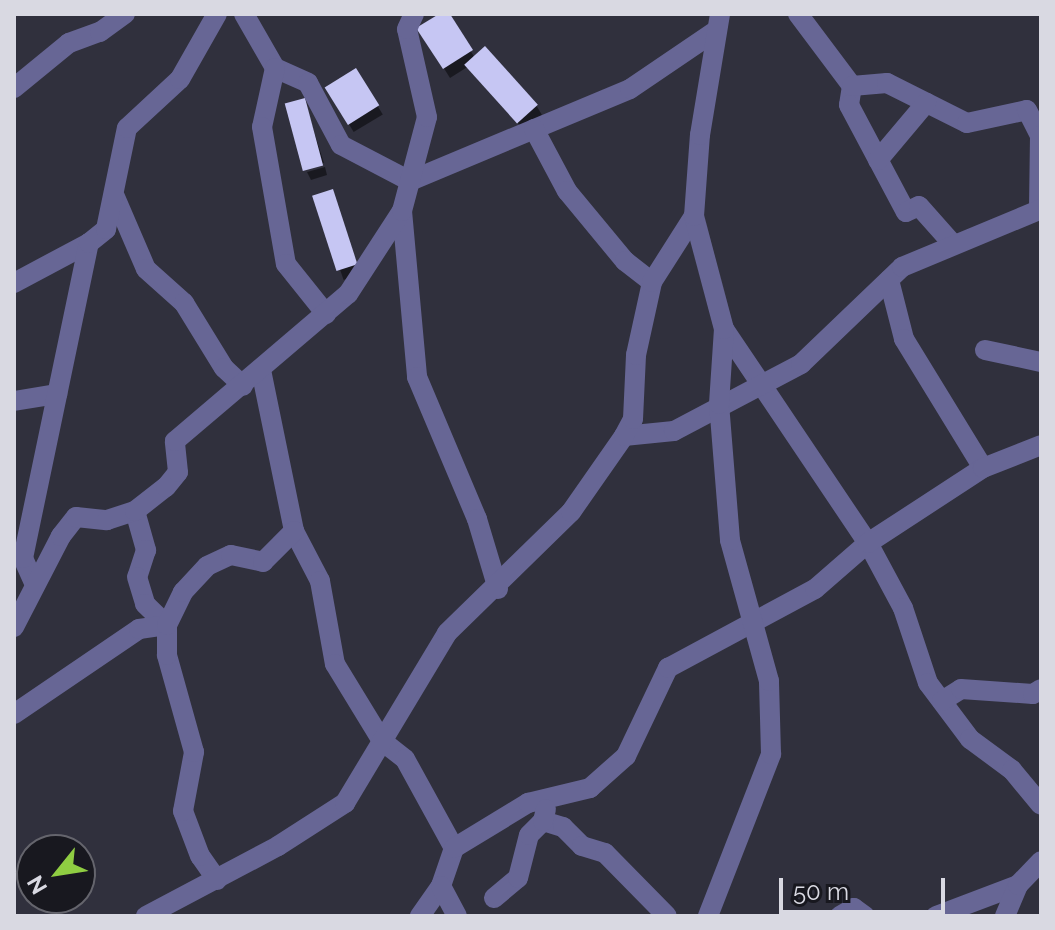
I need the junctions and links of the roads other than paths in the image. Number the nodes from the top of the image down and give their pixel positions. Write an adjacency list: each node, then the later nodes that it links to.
1 (125, 14): 9 (street)
2 (217, 14): 15 (street)
3 (244, 14): 7 (street)
4 (414, 14): 14 (street)
5 (798, 14): 8 (street)
6 (717, 23): 12 (street); 18 (street)
7 (275, 68): 14 (street); 24 (street)
8 (852, 86): 10 (street); 13 (street)
9 (14, 88)
10 (926, 103): 11 (street); 13 (street)
11 (1034, 108): 16 (street)
12 (534, 129): 14 (street); 22 (street)
13 (878, 160): 20 (street)
14 (410, 181): 17 (street)
15 (115, 197): 19 (street); 30 (street)
16 (1040, 209): 20 (street)
17 (402, 211): 24 (street); 41 (street)
18 (694, 216): 22 (street); 25 (street)
19 (89, 243): 23 (street); 31 (street)
20 (952, 243): 21 (street)
21 (889, 280): 29 (street); 36 (street)
22 (652, 282): 34 (street)
23 (14, 283)
24 (326, 314): 28 (street)
25 (724, 329): 29 (street); 33 (street)
26 (985, 350): 27 (street)
27 (1041, 362)
28 (261, 370): 30 (street); 38 (street)
29 (760, 384): 33 (street); 39 (street)
30 (243, 386): 37 (street)
31 (57, 394): 32 (street); 40 (street)
32 (14, 401)
33 (719, 404): 34 (street); 42 (street)
34 (624, 436): 41 (street)
35 (1041, 445): 36 (street)
36 (983, 468): 39 (street)
37 (135, 511): 40 (street); 43 (street)
38 (294, 531): 43 (street); 48 (street)
39 (868, 543): 42 (street); 46 (street)
40 (35, 585): 44 (street)
41 (498, 589): 48 (street)
42 (755, 624): 49 (street); 62 (street)
43 (167, 625): 47 (street); 54 (street)
44 (14, 627)
45 (1041, 689): 46 (street)
46 (942, 701): 50 (street)
47 (14, 714)
48 (382, 741): 52 (street); 54 (street)
49 (549, 798): 51 (street); 52 (street)
50 (1041, 805)
51 (543, 821): 57 (street); 61 (street)
52 (454, 848): 56 (street)
53 (1041, 861): 55 (street)
54 (217, 880): 58 (street)
55 (1018, 885): 65 (street); 66 (street)
56 (441, 886): 59 (street); 60 (street)
57 (494, 898)
58 (146, 916)
59 (420, 916)
60 (457, 916)
61 (667, 916)
62 (708, 916)
63 (840, 916): 64 (street)
64 (865, 916)
65 (936, 916)
66 (1005, 916)

